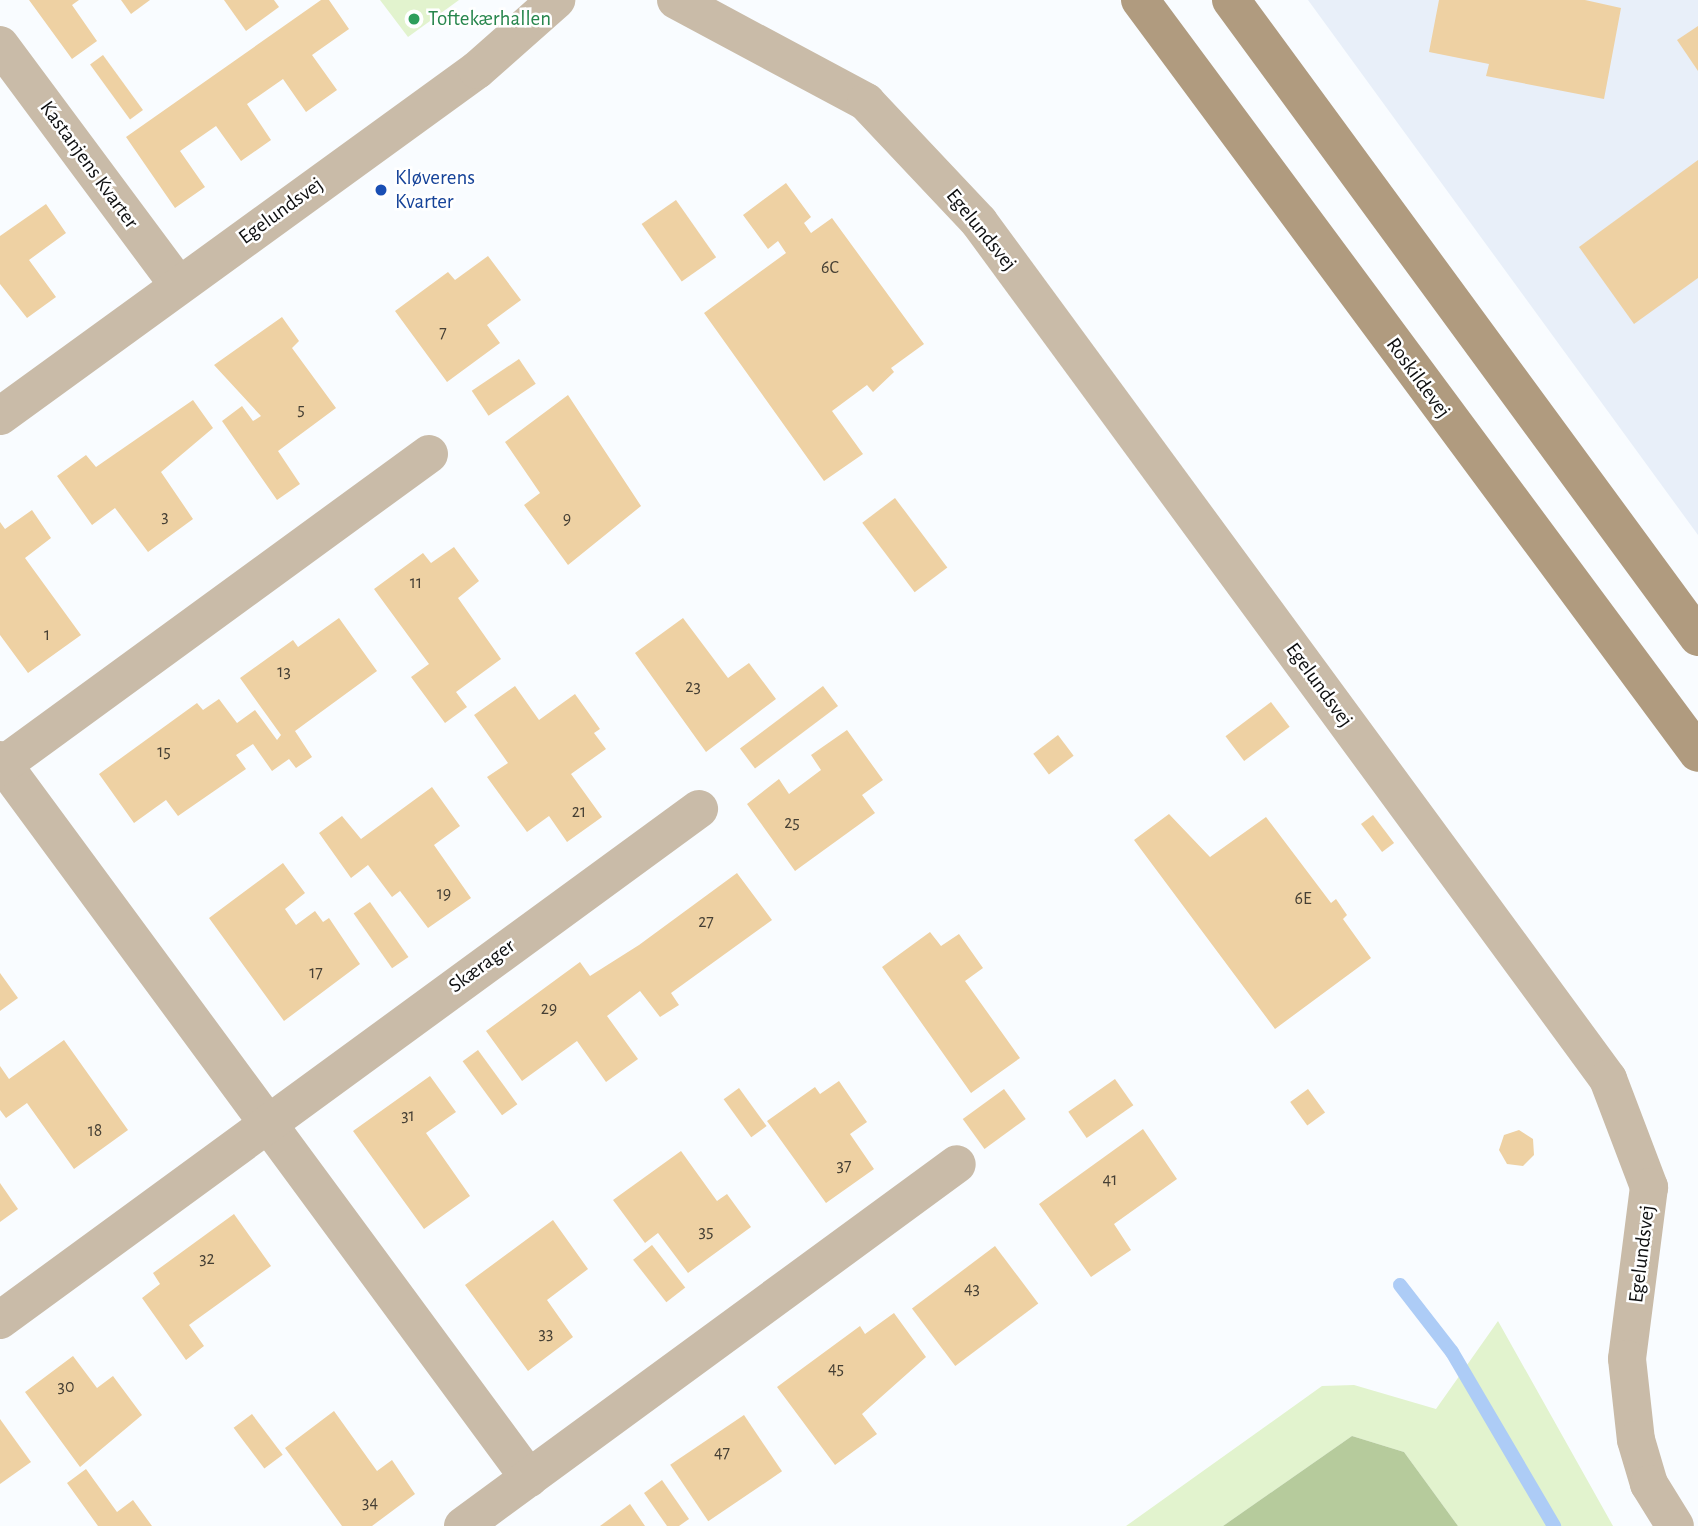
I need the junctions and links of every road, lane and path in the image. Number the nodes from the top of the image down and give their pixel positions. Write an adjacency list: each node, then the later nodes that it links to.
1 (556, 0): 6 (street, Egelundsvej)
2 (676, 0): 18 (street, Egelundsvej)
3 (1140, 0): 10 (main road, Roskildevej)
4 (1231, 0): 9 (main road)
5 (0, 45): 6 (street, Kastanjens Kvarter)
6 (178, 285): 7 (street, Egelundsvej)
7 (0, 416)
8 (429, 454): 11 (street)
9 (1698, 637)
10 (1698, 753)
11 (1, 764): 13 (street)
12 (699, 809): 13 (street, Skærager)
13 (266, 1123): 15 (street, Skærager); 16 (street)
14 (957, 1164): 16 (street)
15 (0, 1320)
16 (529, 1478): 17 (street)
17 (463, 1526)
18 (1675, 1526)

